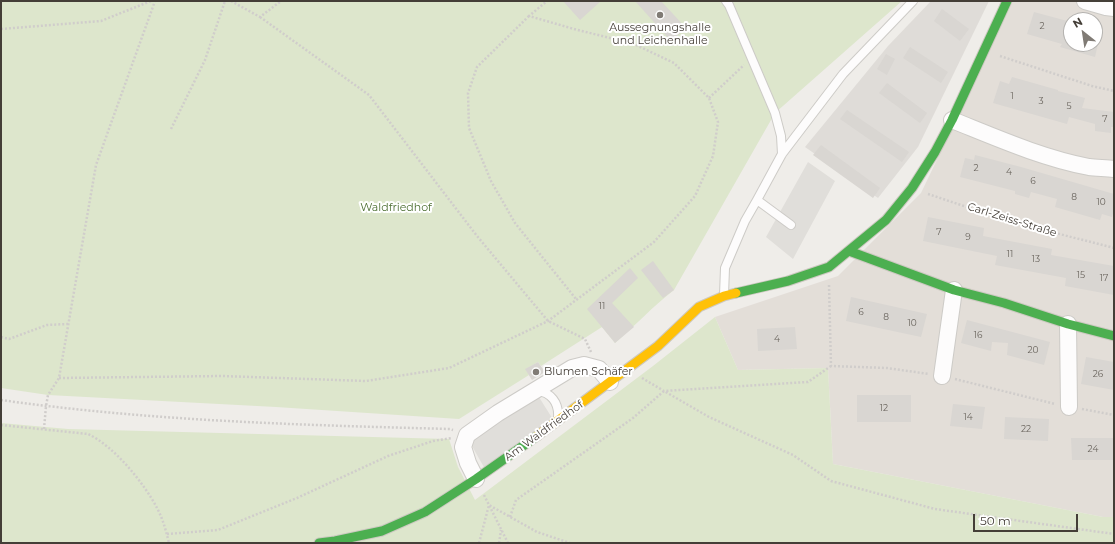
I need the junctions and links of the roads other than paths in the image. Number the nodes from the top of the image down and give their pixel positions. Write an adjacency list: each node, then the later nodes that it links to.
1 (726, 1): 7 (lane)
2 (913, 1): 7 (lane)
3 (1007, 1): 6 (street)
4 (1085, 1): 5 (street)
5 (1114, 8)
6 (952, 120): 8 (street); 11 (street)
7 (782, 154): 9 (lane)
8 (1114, 169)
9 (757, 200): 10 (lane); 13 (lane)
10 (791, 225)
11 (849, 251): 12 (street); 13 (street)
12 (954, 290): 14 (street); 16 (street)
13 (724, 296): 17 (street, Am Waldfriedhof)
14 (1068, 324): 15 (street); 19 (street)
15 (1114, 336)
16 (942, 376)
17 (610, 382): 18 (street); 20 (street, Am Waldfriedhof)
18 (535, 391): 20 (lane); 21 (street)
19 (1069, 407)
20 (557, 422): 21 (street, Am Waldfriedhof)
21 (476, 479): 22 (street, Am Waldfriedhof)
22 (319, 543)

